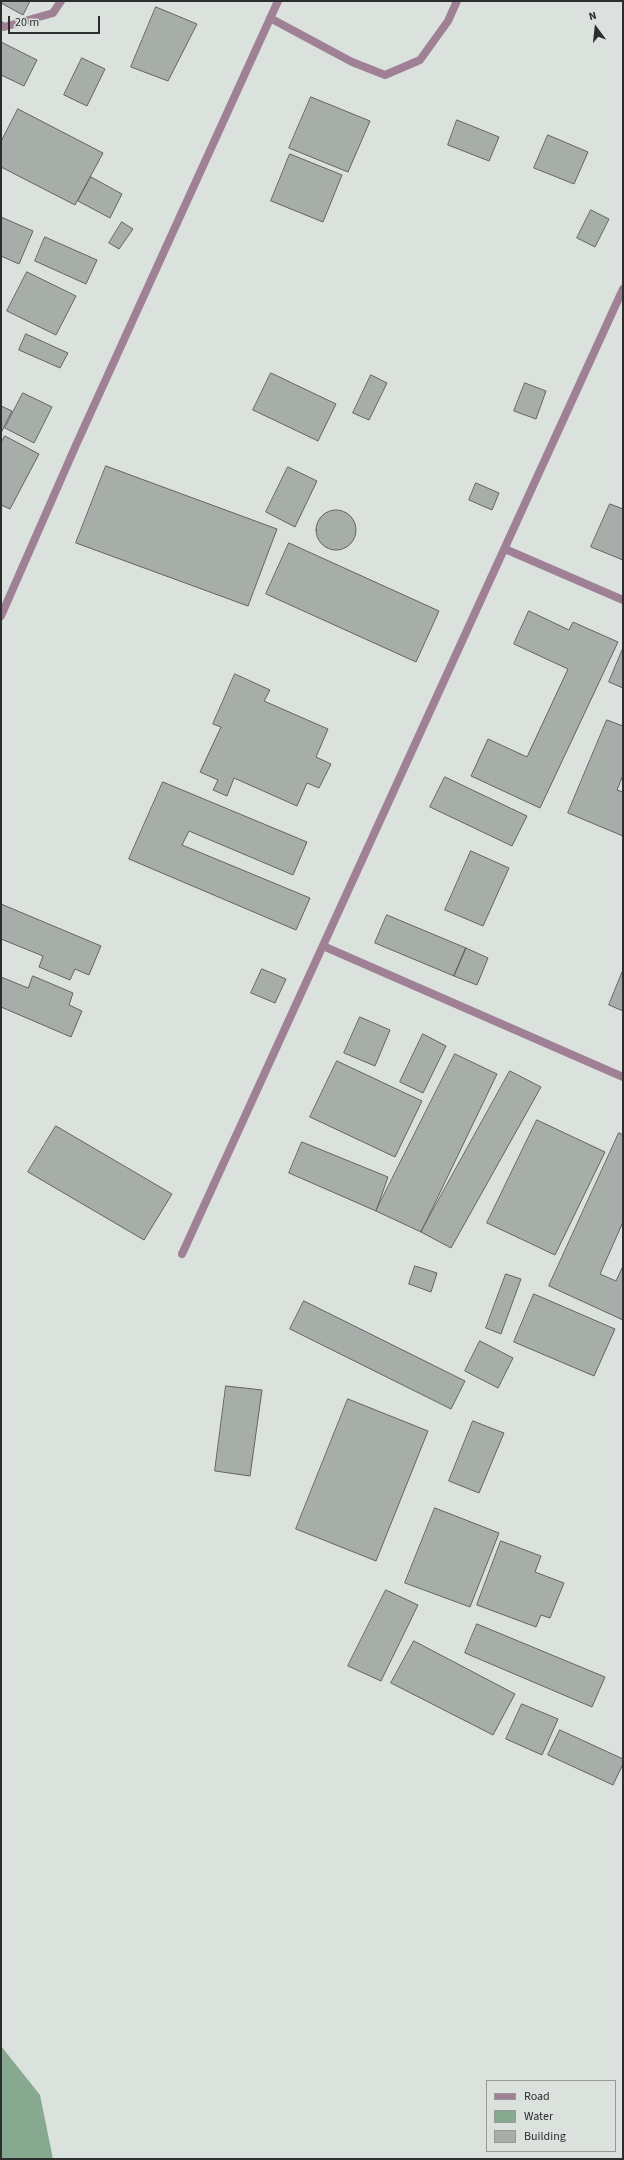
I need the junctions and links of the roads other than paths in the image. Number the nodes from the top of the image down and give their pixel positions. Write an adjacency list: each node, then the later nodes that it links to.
1 (61, 1): 5 (street)
2 (278, 1): 4 (street)
3 (457, 1): 4 (street)
4 (270, 18): 9 (street)
5 (1, 25)
6 (623, 290): 7 (street)
7 (505, 549): 8 (street); 10 (street)
8 (623, 600)
9 (1, 616)
10 (323, 946): 11 (street); 12 (street)
11 (623, 1077)
12 (182, 1254)

